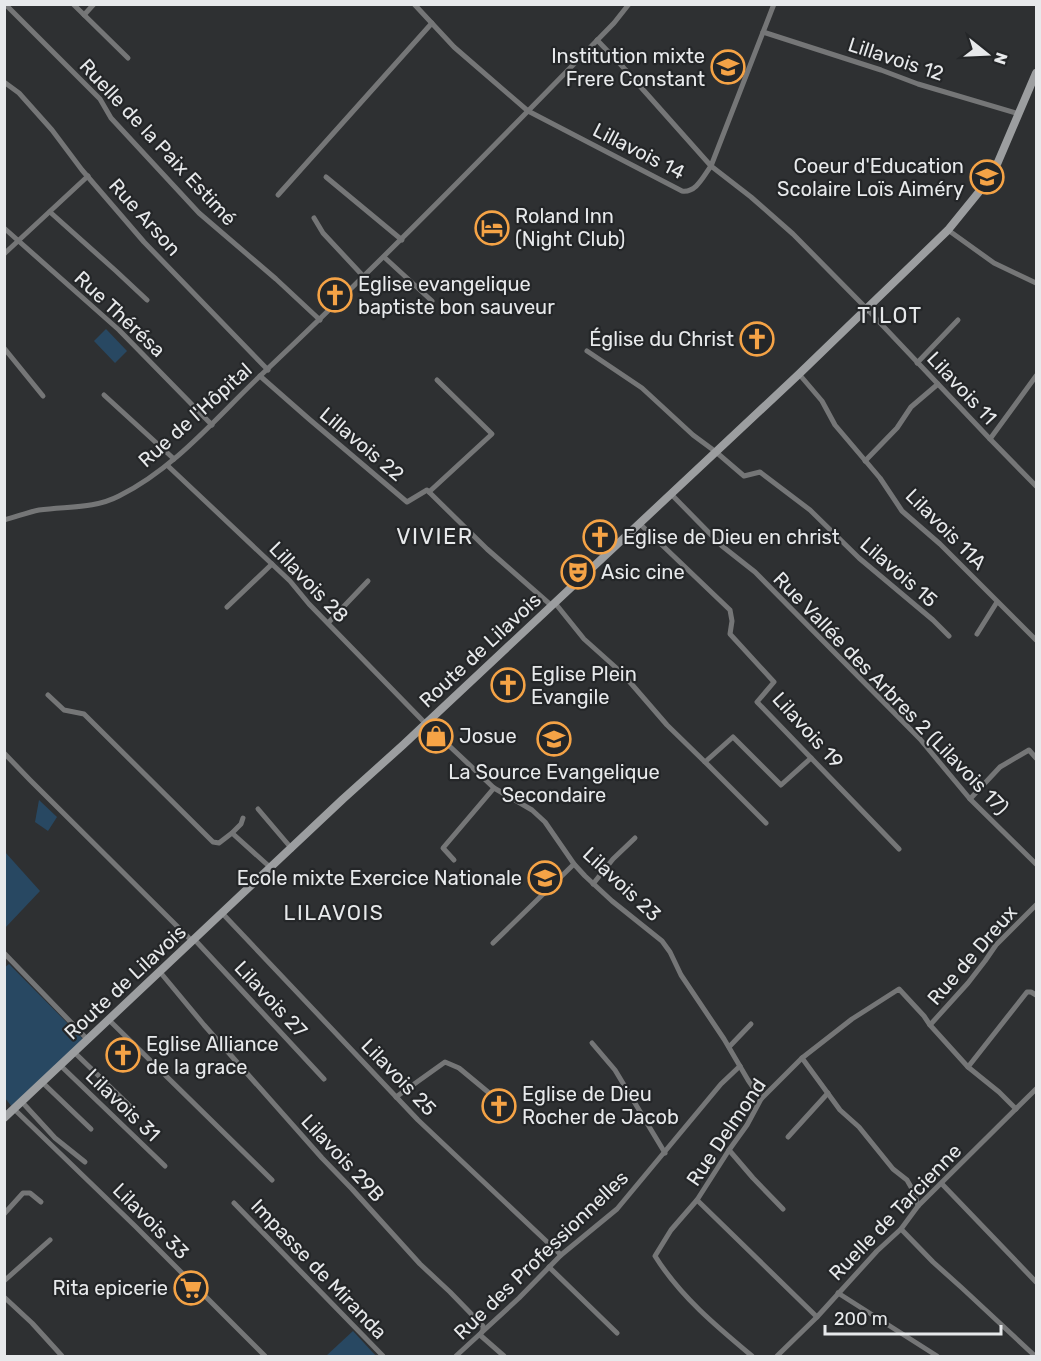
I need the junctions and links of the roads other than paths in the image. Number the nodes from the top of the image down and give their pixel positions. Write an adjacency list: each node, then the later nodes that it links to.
1 (5, 4): 33 (street, Ruelle de la Paix Estimé)
2 (73, 4): 7 (street)
3 (94, 4): 7 (street)
4 (414, 4): 8 (street, Lillavois 14)
5 (629, 4): 10 (street, Rue de l'Hôpital)
6 (774, 4): 9 (street)
7 (84, 15): 11 (street)
8 (432, 23): 14 (street, Lillavois 14); 19 (street)
9 (763, 32): 15 (street, Lillavois 12); 16 (street)
10 (597, 40): 14 (street, Rue de l'Hôpital); 16 (street)
11 (129, 58)
12 (1036, 73): 15 (main road, Route de Lilavois)
13 (4, 82): 17 (street, Rue Arson)
14 (528, 111): 16 (street, Lillavois 14); 24 (street, Rue de l'Hôpital)
15 (1019, 114): 23 (main road, Route de Lilavois)
16 (711, 166): 32 (street, Lillavois 14)
17 (88, 176): 20 (street); 38 (street, Rue Arson)
18 (326, 177): 24 (street)
19 (278, 195)
20 (50, 212): 25 (street); 30 (street)
21 (314, 218): 28 (street)
22 (4, 228): 25 (street, Rue Thérésa)
23 (948, 230): 29 (street); 32 (main road, Route de Lilavois)
24 (402, 240): 27 (street, Rue de l'Hôpital)
25 (19, 241): 26 (street); 46 (street, Rue Thérésa)
26 (4, 254)
27 (384, 257): 28 (street, Rue de l'Hôpital); 31 (street)
28 (364, 277): 33 (street, Rue de l'Hôpital)
29 (1036, 283)
30 (147, 300)
31 (432, 301)
32 (867, 309): 37 (street, Lilavois 11); 39 (main road, Route de Lilavois)
33 (320, 320): 38 (street, Rue de l'Hôpital)
34 (958, 320): 37 (street)
35 (4, 348): 45 (street)
36 (586, 351): 48 (street)
37 (917, 363): 43 (street, Lilavois 11)
38 (267, 370): 40 (street, Rue de l'Hôpital)
39 (799, 374): 48 (main road, Route de Lilavois); 50 (street, Lilavois 11A)
40 (260, 376): 46 (street, Rue de l'Hôpital); 53 (street, Lillavois 22)
41 (1036, 376): 47 (street)
42 (437, 380): 53 (street)
43 (938, 384): 47 (street, Lilavois 11); 50 (street)
44 (104, 395): 49 (street)
45 (43, 396)
46 (212, 424): 49 (street, Rue de l'Hôpital)
47 (990, 439): 52 (street, Lilavois 11)
48 (716, 452): 54 (main road, Route de Lilavois); 64 (street, Lilavois 15)
49 (174, 459): 51 (street, Rue de l'Hôpital)
50 (865, 461): 59 (street, Lilavois 11A)
51 (168, 466): 55 (street, Rue de l'Hôpital); 57 (street, Lillavois 28)
52 (1036, 486)
53 (429, 492): 60 (street)
54 (671, 494): 56 (main road, Route de Lilavois); 73 (street, Rue Vallée des Arbres 2 (Lilavois 17))
55 (4, 520)
56 (639, 523): 60 (main road, Route de Lilavois); 69 (street, Lilavois 19)
57 (272, 564): 61 (street); 62 (street, Lillavois 28)
58 (368, 581): 62 (street)
59 (997, 602): 63 (street); 65 (street, Lilavois 11A)
60 (553, 604): 67 (main road, Route de Lilavois); 71 (street)
61 (227, 607)
62 (328, 623): 67 (street, Lillavois 28)
63 (977, 634)
64 (949, 636)
65 (1036, 640)
66 (48, 695): 77 (street)
67 (425, 723): 72 (street, Lilavois 23); 79 (main road, Route de Lilavois)
68 (4, 753): 88 (street, Lilavois 27)
69 (811, 758): 71 (street); 80 (street, Lilavois 19)
70 (1036, 758): 73 (street)
71 (705, 762): 76 (street)
72 (494, 788): 81 (street); 82 (street, Lilavois 23)
73 (970, 799): 83 (street, Rue Vallée des Arbres 2 (Lilavois 17))
74 (258, 809): 79 (street)
75 (243, 818): 77 (street)
76 (766, 823)
77 (232, 833): 84 (street)
78 (635, 838): 85 (street)
79 (292, 849): 84 (main road, Route de Lilavois)
80 (899, 849)
81 (454, 860)
82 (574, 864): 85 (street, Lilavois 23); 89 (street)
83 (1036, 864)
84 (271, 868): 87 (main road, Route de Lilavois)
85 (594, 884): 98 (street, Lilavois 23)
86 (1036, 905): 95 (street, Rue de Dreux)
87 (222, 913): 88 (main road, Route de Lilavois); 108 (street, Lilavois 25)
88 (193, 940): 91 (main road, Route de Lilavois); 104 (street, Lilavois 27)
89 (493, 943)
90 (4, 953): 96 (street)
91 (160, 972): 93 (main road, Route de Lilavois); 140 (street, Lilavois 29B)
92 (1036, 995): 103 (street)
93 (109, 1020): 96 (main road, Route de Lilavois); 122 (street)
94 (751, 1024): 98 (street)
95 (930, 1025): 100 (street, Rue Delmond); 103 (street, Rue Delmond)
96 (88, 1040): 99 (main road, Route de Lilavois)
97 (592, 1043): 119 (street)
98 (729, 1047): 102 (street, Lilavois 23)
99 (75, 1053): 101 (main road, Route de Lilavois); 113 (street)
100 (802, 1058): 107 (street); 110 (street, Rue Delmond)
101 (61, 1066): 105 (main road, Route de Lilavois); 121 (street, Lilavois 31)
102 (740, 1066): 110 (street, Lilavois 23); 119 (street, Rue des Professionnelles)
103 (968, 1067): 114 (street, Rue Delmond)
104 (324, 1079)
105 (43, 1083): 111 (main road, Route de Lilavois); 116 (street)
106 (1036, 1089): 114 (street, Ruelle de Tarcienne)
107 (828, 1093): 117 (street); 127 (street)
108 (396, 1096): 109 (street); 132 (street, Lilavois 25)
109 (499, 1099)
110 (761, 1099): 118 (street, Rue Delmond)
111 (22, 1102): 112 (main road, Route de Lilavois); 120 (street)
112 (14, 1109): 115 (main road, Route de Lilavois); 142 (street, Lilavois 33)
113 (134, 1109)
114 (1016, 1109): 123 (street, Ruelle de Tarcienne)
115 (4, 1118)
116 (91, 1130)
117 (788, 1137)
118 (729, 1150): 124 (street, Rue Delmond); 128 (street)
119 (664, 1153): 132 (street, Rue des Professionnelles)
120 (85, 1162)
121 (165, 1166)
122 (272, 1180)
123 (942, 1184): 127 (street, Ruelle de Tarcienne); 135 (street)
124 (697, 1200): 138 (street); 146 (street, Rue Delmond)
125 (41, 1202): 129 (street)
126 (234, 1203): 143 (street, Impasse de Miranda)
127 (918, 1206): 130 (street, Ruelle de Tarcienne)
128 (783, 1209)
129 (4, 1214)
130 (901, 1229): 136 (street, Ruelle de Tarcienne); 149 (street)
131 (50, 1240): 134 (street)
132 (561, 1255): 133 (street, Rue des Professionnelles)
133 (549, 1267): 139 (street); 140 (street, Rue des Professionnelles)
134 (4, 1281)
135 (1036, 1282)
136 (838, 1293): 138 (street, Ruelle de Tarcienne); 148 (street)
137 (4, 1297): 141 (street)
138 (817, 1317): 147 (street, Ruelle de Tarcienne)
139 (617, 1333)
140 (480, 1335): 144 (street, Rue des Professionnelles); 145 (street, Lilavois 29B)
141 (62, 1356)
142 (266, 1356)
143 (383, 1356)
144 (456, 1356)
145 (504, 1356)
146 (752, 1356)
147 (777, 1356)
148 (938, 1356)
149 (1035, 1356)

